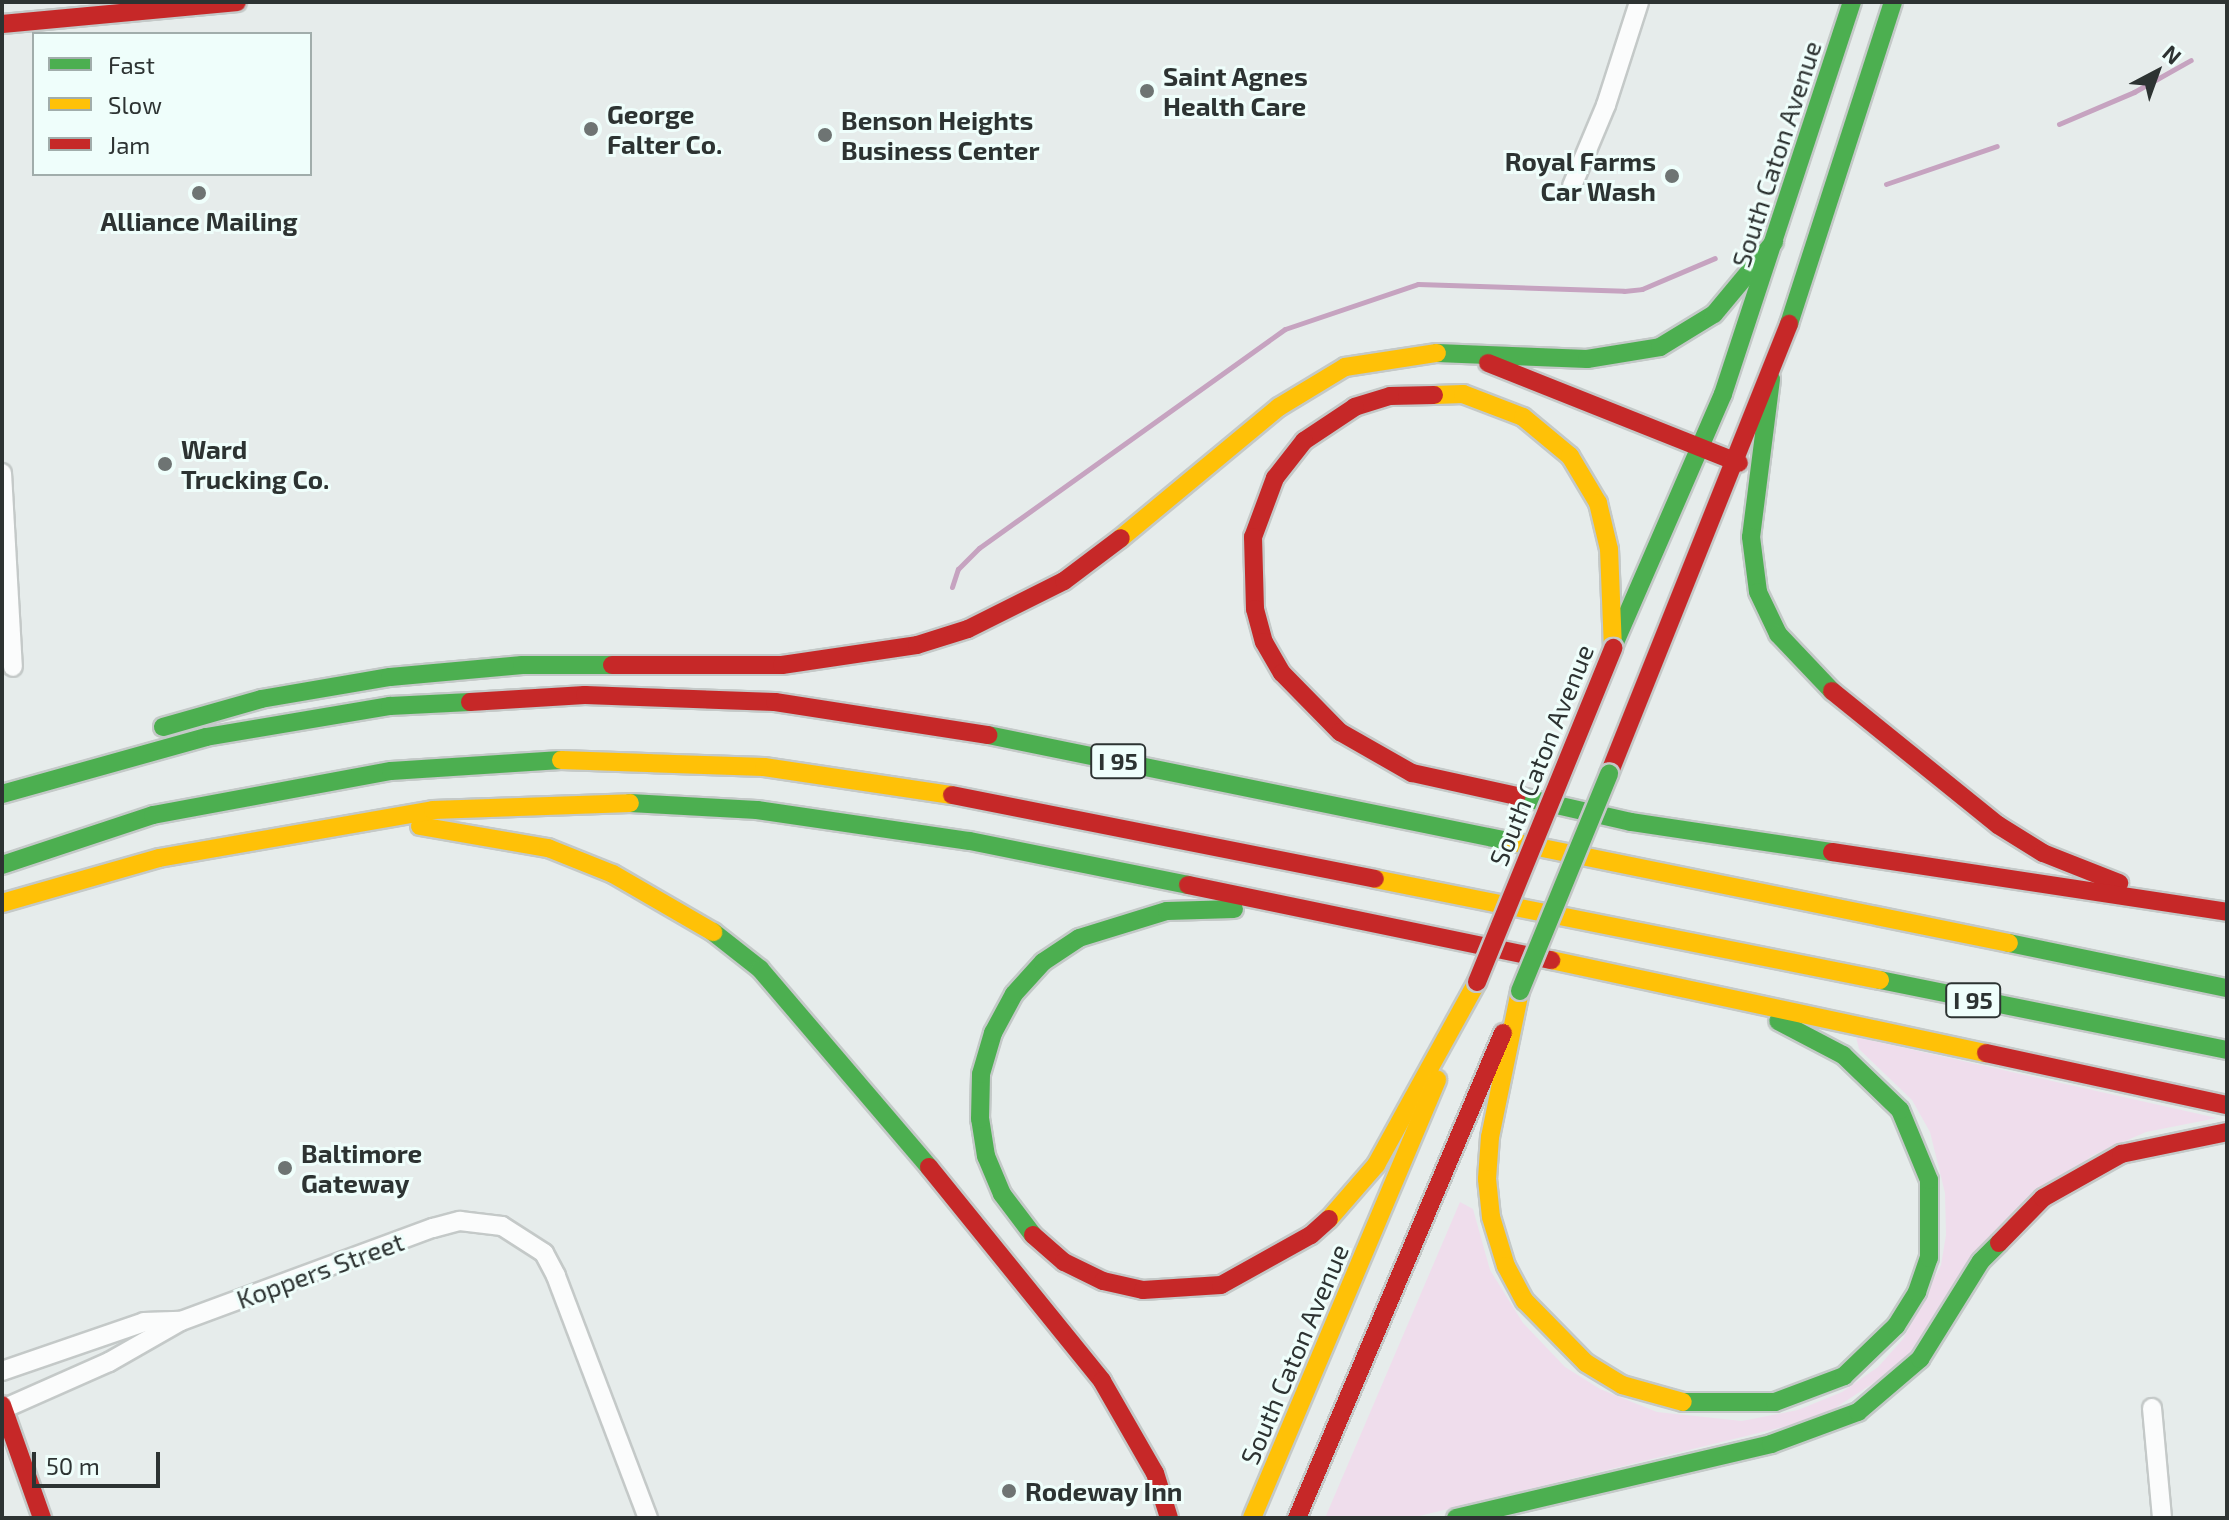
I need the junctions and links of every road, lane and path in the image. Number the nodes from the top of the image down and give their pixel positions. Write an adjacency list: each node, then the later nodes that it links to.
1 (237, 2): 5 (main road)
2 (1639, 2): 6 (street)
3 (1852, 2): 7 (main road, South Caton Avenue)
4 (1893, 2): 9 (main road)
5 (2, 24)
6 (1572, 186)
7 (1774, 242): 8 (main road); 10 (main road, South Caton Avenue)
8 (1454, 352): 10 (main road); 15 (main road)
9 (1771, 379): 11 (main road); 20 (main road)
10 (1701, 447): 11 (main road); 13 (main road, South Caton Avenue)
11 (1739, 463): 25 (main road, bridge)
12 (2, 473): 14 (street)
13 (1613, 648): 20 (main road); 22 (main road, South Caton Avenue, bridge)
14 (13, 667)
15 (2, 783)
16 (2, 794): 24 (main road, I 95)
17 (273, 834): 19 (main road); 21 (main road); 35 (main road)
18 (2, 865): 26 (main road, I 95)
19 (2, 903)
20 (2227, 910)
21 (1331, 915): 22 (main road); 23 (main road)
22 (1477, 982): 36 (main road, South Caton Avenue)
23 (1665, 983): 25 (main road); 27 (main road)
24 (2227, 988)
25 (1520, 991): 37 (main road)
26 (2227, 1050)
27 (2227, 1105)
28 (2227, 1132): 38 (main road)
29 (181, 1321): 30 (street, Koppers Street); 31 (street, Koppers Street); 34 (street, Koppers Street)
30 (2, 1371)
31 (3, 1407): 33 (main road)
32 (2152, 1408): 39 (street)
33 (42, 1518)
34 (648, 1518)
35 (1169, 1518)
36 (1252, 1518)
37 (1297, 1518)
38 (1456, 1518)
39 (2162, 1518)

